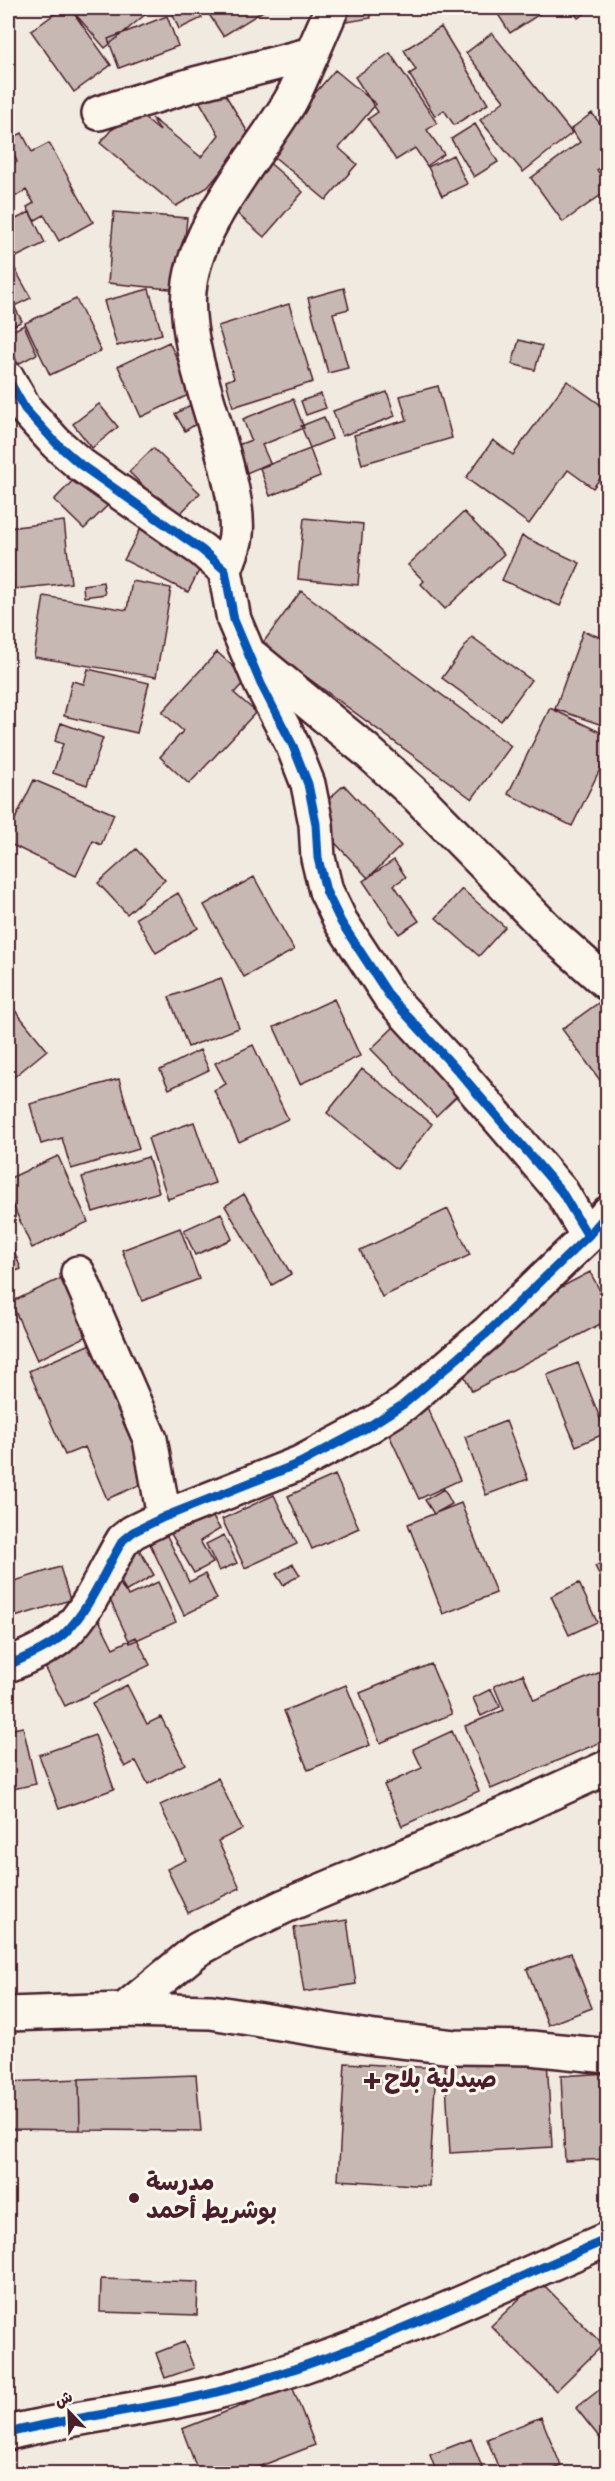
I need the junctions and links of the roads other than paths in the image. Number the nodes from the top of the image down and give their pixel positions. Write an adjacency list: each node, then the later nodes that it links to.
1 (332, 8): 2 (street)
2 (312, 54): 3 (street); 5 (street)
3 (99, 113)
4 (8, 379): 5 (street)
5 (225, 570): 6 (street)
6 (247, 652): 7 (street); 8 (street)
7 (608, 984)
8 (598, 1225): 10 (street)
9 (78, 1273): 10 (street)
10 (164, 1517): 11 (street)
11 (8, 1665)
12 (608, 1767): 13 (street)
13 (124, 2010): 14 (street); 15 (street)
14 (8, 2014)
15 (608, 2056)
16 (608, 2239): 17 (street)
17 (8, 2433)

